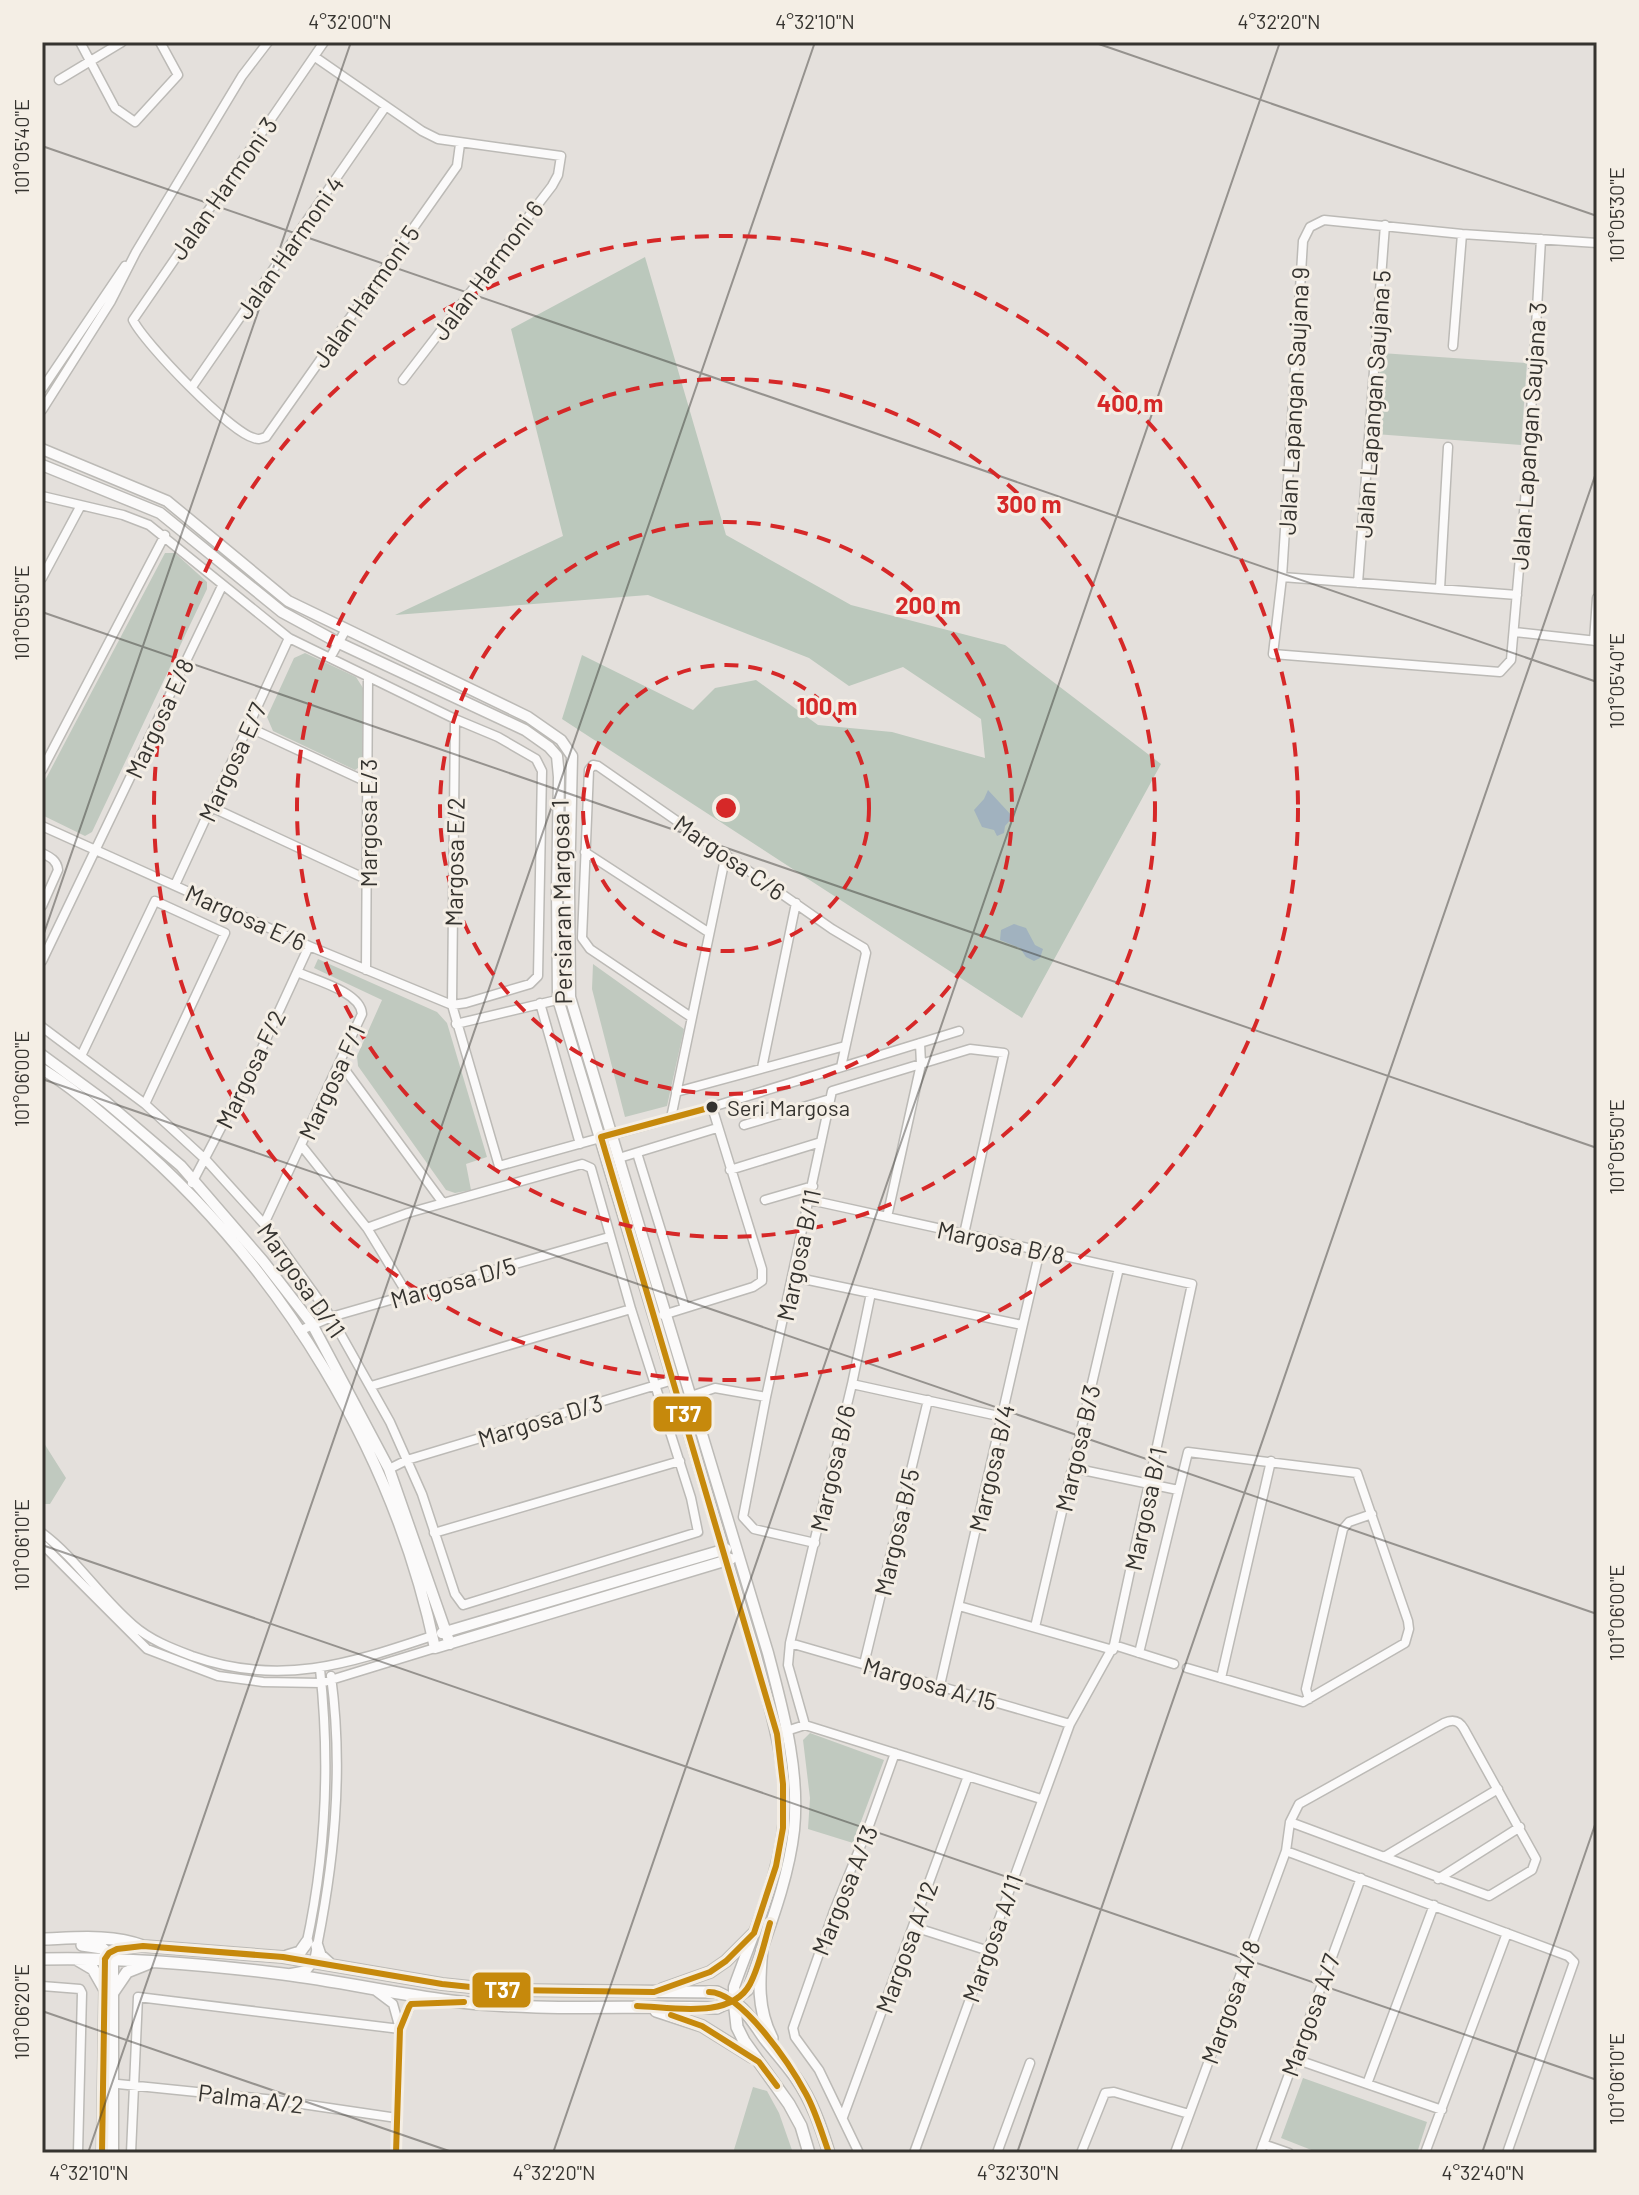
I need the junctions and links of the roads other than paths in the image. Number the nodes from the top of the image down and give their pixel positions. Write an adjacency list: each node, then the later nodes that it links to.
1 (80, 42): 7 (street)
2 (122, 42): 7 (street)
3 (160, 42): 7 (street)
4 (268, 42): 15 (street)
5 (324, 42): 6 (street, Jalan Harmoni 3)
6 (315, 57): 9 (street); 18 (street, Jalan Harmoni 3)
7 (91, 62): 8 (street)
8 (59, 80)
9 (386, 106): 10 (street); 18 (street, Jalan Harmoni 4)
10 (460, 144): 17 (street, Jalan Harmoni 6); 18 (street, Jalan Harmoni 5)
11 (1385, 225): 12 (street, Jalan Lapangan Saujana 9); 30 (street, Jalan Lapangan Saujana 9); 32 (street, Jalan Lapangan Saujana 5)
12 (1462, 234): 13 (street, Jalan Lapangan Saujana 9); 16 (street)
13 (1541, 239): 14 (street, Jalan Lapangan Saujana 9); 35 (street, Jalan Lapangan Saujana 3)
14 (1597, 243)
15 (131, 260): 19 (street); 20 (street)
16 (1453, 346)
17 (403, 380)
18 (192, 387)
19 (42, 389)
20 (42, 410)
21 (1448, 447): 34 (street)
22 (42, 449): 27 (street, Persiaran Margosa 1)
23 (42, 465): 28 (street, Persiaran Margosa 1)
24 (42, 496): 25 (street)
25 (80, 507): 26 (street); 31 (street)
26 (165, 535): 29 (street); 47 (street)
27 (213, 539): 28 (street); 37 (street, Persiaran Margosa 1)
28 (204, 549): 29 (street); 41 (street, Persiaran Margosa 1)
29 (194, 560): 33 (street)
30 (1282, 577): 32 (street); 42 (street, Jalan Lapangan Saujana 9)
31 (42, 578)
32 (1358, 583): 34 (street)
33 (222, 586): 39 (street); 51 (street, Margosa E/8)
34 (1440, 589): 35 (street)
35 (1517, 595): 38 (street, Jalan Lapangan Saujana 3)
36 (1597, 598): 40 (street)
37 (345, 631): 41 (street); 64 (street, Persiaran Margosa 1)
38 (1515, 632): 40 (street); 42 (street, Jalan Lapangan Saujana 3)
39 (289, 638): 43 (street); 46 (street, Margosa E/7)
40 (1595, 641)
41 (339, 643): 43 (street); 64 (street, Persiaran Margosa 1)
42 (1273, 654)
43 (330, 658): 44 (street)
44 (368, 677): 45 (street); 48 (street, Margosa E/3)
45 (455, 719): 66 (street, Margosa E/2); 66 (street)
46 (248, 727): 48 (street); 49 (street, Margosa E/7)
47 (42, 770)
48 (367, 782): 55 (street, Margosa E/3)
49 (211, 807): 55 (street); 56 (street, Margosa E/7)
50 (42, 826): 51 (street, Margosa E/6)
51 (96, 851): 56 (street, Margosa E/6); 61 (street, Margosa E/8)
52 (585, 852): 54 (street, Margosa C/6); 59 (street); 67 (street)
53 (42, 853): 58 (street)
54 (726, 854): 57 (street, Margosa C/6); 59 (street)
55 (366, 879): 62 (street, Margosa E/3)
56 (175, 885): 60 (street, Margosa E/6)
57 (796, 903): 72 (street, Margosa C/6); 78 (street)
58 (42, 906)
59 (708, 932): 67 (street)
60 (309, 946): 62 (street, Margosa E/6); 63 (street, Margosa F/2)
61 (42, 961)
62 (366, 970): 66 (street, Margosa E/6)
63 (297, 972): 75 (street, Margosa F/1); 93 (street, Margosa F/2)
64 (564, 998): 65 (street); 87 (street, Persiaran Margosa 1)
65 (540, 1003): 68 (street); 89 (street)
66 (452, 1005): 68 (street, Margosa E/2)
67 (691, 1017): 80 (street)
68 (456, 1024): 89 (street, Margosa E/2)
69 (42, 1027): 73 (street, Margosa D/11)
70 (959, 1031): 71 (street)
71 (920, 1043): 76 (street); 77 (street)
72 (845, 1046): 77 (street); 78 (street)
73 (82, 1054): 82 (street, Margosa D/11); 82 (street)
74 (42, 1055): 95 (street)
75 (340, 1063): 90 (street, Margosa F/1); 100 (street)
76 (921, 1064): 81 (street); 101 (street); 104 (street)
77 (841, 1067): 83 (street)
78 (762, 1068): 80 (street)
79 (42, 1069): 97 (street)
80 (676, 1092): 84 (street)
81 (830, 1099): 85 (street); 88 (street, Margosa B/11)
82 (145, 1104): 93 (street, Margosa D/11)
83 (712, 1107): 84 (street); 86 (street)
84 (671, 1118): 87 (street)
85 (744, 1125)
86 (717, 1128): 91 (street); 94 (street)
87 (606, 1135): 89 (street); 92 (street, Persiaran Margosa 1); 114 (street, Persiaran Margosa 1)
88 (821, 1142): 94 (street); 96 (street, Margosa B/11)
89 (580, 1144)
90 (301, 1145): 102 (street, Margosa F/1); 103 (street)
91 (637, 1153): 92 (street); 112 (street)
92 (619, 1158): 114 (street, Persiaran Margosa 1)
93 (206, 1160): 95 (street, Margosa F/2); 102 (street, Margosa D/11)
94 (730, 1170): 112 (street)
95 (195, 1180): 97 (street, Margosa F/2); 116 (street)
96 (813, 1186): 98 (street); 99 (street, Margosa B/11)
97 (185, 1189): 118 (street)
98 (765, 1200)
99 (810, 1200): 101 (street, Margosa B/8); 108 (street, Margosa B/11)
100 (443, 1203): 103 (street); 105 (street)
101 (887, 1217): 104 (street, Margosa B/8)
102 (264, 1224): 115 (street, Margosa D/11)
103 (367, 1228): 111 (street)
104 (964, 1234): 106 (street, Margosa B/8)
105 (609, 1237): 111 (street, Margosa D/5); 113 (street)
106 (1040, 1250): 107 (street, Margosa B/8); 117 (street, Margosa B/4)
107 (1119, 1268): 109 (street, Margosa B/8); 130 (street, Margosa B/3)
108 (794, 1277): 110 (street); 124 (street, Margosa B/11)
109 (1192, 1284): 132 (street, Margosa B/1)
110 (871, 1293): 117 (street); 120 (street, Margosa B/6)
111 (408, 1295): 115 (street, Margosa D/5)
112 (685, 1308): 114 (street)
113 (631, 1309): 121 (street); 122 (street)
114 (659, 1316): 119 (street, Persiaran Margosa 1); 123 (street, Persiaran Margosa 1)
115 (331, 1317): 116 (street, Margosa D/5); 122 (street, Margosa D/11)
116 (312, 1324): 118 (street, Margosa D/5); 131 (street)
117 (1022, 1325): 126 (street, Margosa B/4)
118 (299, 1331): 146 (street)
119 (673, 1380): 121 (street, Margosa D/3); 139 (street, Persiaran Margosa 1)
120 (852, 1384): 125 (street); 137 (street, Margosa B/6)
121 (656, 1385): 127 (street, Margosa D/3); 128 (street)
122 (371, 1386): 127 (street, Margosa D/11)
123 (691, 1396): 124 (street); 140 (street, Persiaran Margosa 1)
124 (766, 1397): 137 (street, Margosa B/11)
125 (928, 1400): 126 (street); 155 (street, Margosa B/5)
126 (1003, 1417): 143 (street, Margosa B/4)
127 (407, 1460): 131 (street, Margosa D/3); 136 (street, Margosa D/11)
128 (680, 1461): 136 (street); 136 (street, Margosa D/11)
129 (1271, 1461): 133 (street); 134 (street); 160 (street)
130 (1073, 1468): 132 (street); 144 (street, Margosa B/3)
131 (389, 1469): 145 (street)
132 (1150, 1484): 133 (street); 151 (street, Margosa B/1)
133 (1178, 1490): 154 (street)
134 (1372, 1514): 164 (street); 164 (street)
135 (42, 1533): 147 (street)
136 (434, 1533)
137 (815, 1543): 148 (street, Margosa B/6)
138 (42, 1544): 152 (street)
139 (723, 1551): 140 (street); 141 (street); 142 (street, Persiaran Margosa 1)
140 (737, 1551): 169 (street, Persiaran Margosa 1)
141 (711, 1560): 142 (street); 145 (street); 149 (street)
142 (731, 1575): 169 (street, Persiaran Margosa 1)
143 (959, 1606): 144 (street); 163 (street, Margosa B/4)
144 (1035, 1627): 151 (street)
145 (447, 1631): 146 (street); 149 (street)
146 (432, 1636): 150 (street); 157 (street)
147 (151, 1639): 152 (street); 153 (street)
148 (790, 1643): 155 (street, Margosa A/15); 168 (street, Margosa B/6)
149 (450, 1644): 150 (street)
150 (435, 1648): 161 (street)
151 (1114, 1648): 154 (street); 167 (street, Margosa B/1)
152 (147, 1649): 153 (street)
153 (168, 1652): 159 (street); 162 (street)
154 (1139, 1653): 156 (street)
155 (864, 1664): 163 (street, Margosa A/15)
156 (1174, 1664)
157 (330, 1667): 159 (street); 161 (street)
158 (1187, 1668): 160 (street)
159 (320, 1669): 162 (street)
160 (1221, 1678): 164 (street)
161 (332, 1681): 162 (street); 166 (street)
162 (321, 1683): 165 (street)
163 (940, 1685): 167 (street, Margosa A/15)
164 (1309, 1699)
165 (325, 1717): 166 (street); 175 (street)
166 (336, 1717): 176 (street)
167 (1070, 1724): 173 (street, Margosa A/11)
168 (805, 1725): 169 (street); 170 (street)
169 (782, 1733): 184 (street, Persiaran Margosa 1); 190 (street, Persiaran Margosa 1)
170 (895, 1753): 171 (street); 218 (street, Margosa A/13)
171 (968, 1776): 173 (street); 183 (street, Margosa A/12)
172 (1498, 1789): 174 (street); 177 (street); 179 (street)
173 (1041, 1799): 191 (street, Margosa A/11)
174 (1290, 1822): 178 (street, Margosa A/8); 179 (street)
175 (324, 1825): 176 (street); 188 (street)
176 (336, 1826): 188 (street)
177 (1520, 1827): 181 (street); 181 (street)
178 (1286, 1851): 180 (street); 217 (street, Margosa A/8)
179 (1384, 1857): 181 (street)
180 (1361, 1878): 182 (street); 209 (street, Margosa A/7)
181 (1438, 1879)
182 (1434, 1905): 185 (street); 214 (street)
183 (914, 1927): 191 (street); 218 (street, Margosa A/12)
184 (754, 1933): 204 (main road); 205 (street, Persiaran Margosa 1)
185 (1507, 1933): 216 (street); 235 (street)
186 (74, 1938): 187 (main road); 189 (main road); 192 (main road)
187 (42, 1939)
188 (312, 1944): 193 (main road); 197 (street); 198 (main road)
189 (143, 1946): 192 (main road); 193 (main road)
190 (762, 1949): 205 (street, Persiaran Margosa 1); 212 (main road)
191 (989, 1951): 229 (street, Margosa A/11)
192 (109, 1957): 194 (main road); 196 (main road); 203 (street)
193 (283, 1957): 197 (main road)
194 (75, 1958): 195 (main road); 203 (main road)
195 (42, 1959)
196 (159, 1962): 199 (main road); 203 (main road)
197 (308, 1964): 198 (main road); 199 (street); 200 (street)
198 (331, 1965): 204 (main road)
199 (284, 1975): 200 (main road)
200 (321, 1981): 202 (main road)
201 (42, 1986): 221 (street)
202 (361, 1987): 206 (main road); 208 (street)
203 (108, 1992): 213 (street)
204 (654, 1992): 205 (main road)
205 (734, 2000): 207 (main road); 210 (main road); 212 (main road)
206 (453, 2001): 207 (main road); 208 (street)
207 (639, 2006): 210 (main road)
208 (400, 2029): 215 (street); 219 (street)
209 (1295, 2059): 214 (street); 220 (street, Margosa A/7)
210 (759, 2062): 226 (main road)
211 (1030, 2063): 230 (street)
212 (786, 2064): 227 (main road)
213 (109, 2083): 215 (street, Palma A/2); 222 (street); 223 (street)
214 (1367, 2084): 216 (street)
215 (133, 2085): 219 (street, Palma A/2); 224 (street)
216 (1442, 2110): 234 (street)
217 (1189, 2114): 231 (street); 232 (street, Margosa A/8)
218 (843, 2117): 228 (street)
219 (397, 2118): 225 (street)
220 (1262, 2148): 233 (street)
221 (78, 2153)
222 (102, 2153)
223 (113, 2153)
224 (131, 2153)
225 (396, 2153)
226 (809, 2153)
227 (829, 2153)
228 (859, 2153)
229 (914, 2153)
230 (997, 2153)
231 (1081, 2153)
232 (1175, 2153)
233 (1289, 2153)
234 (1425, 2153)
235 (1507, 2153)

